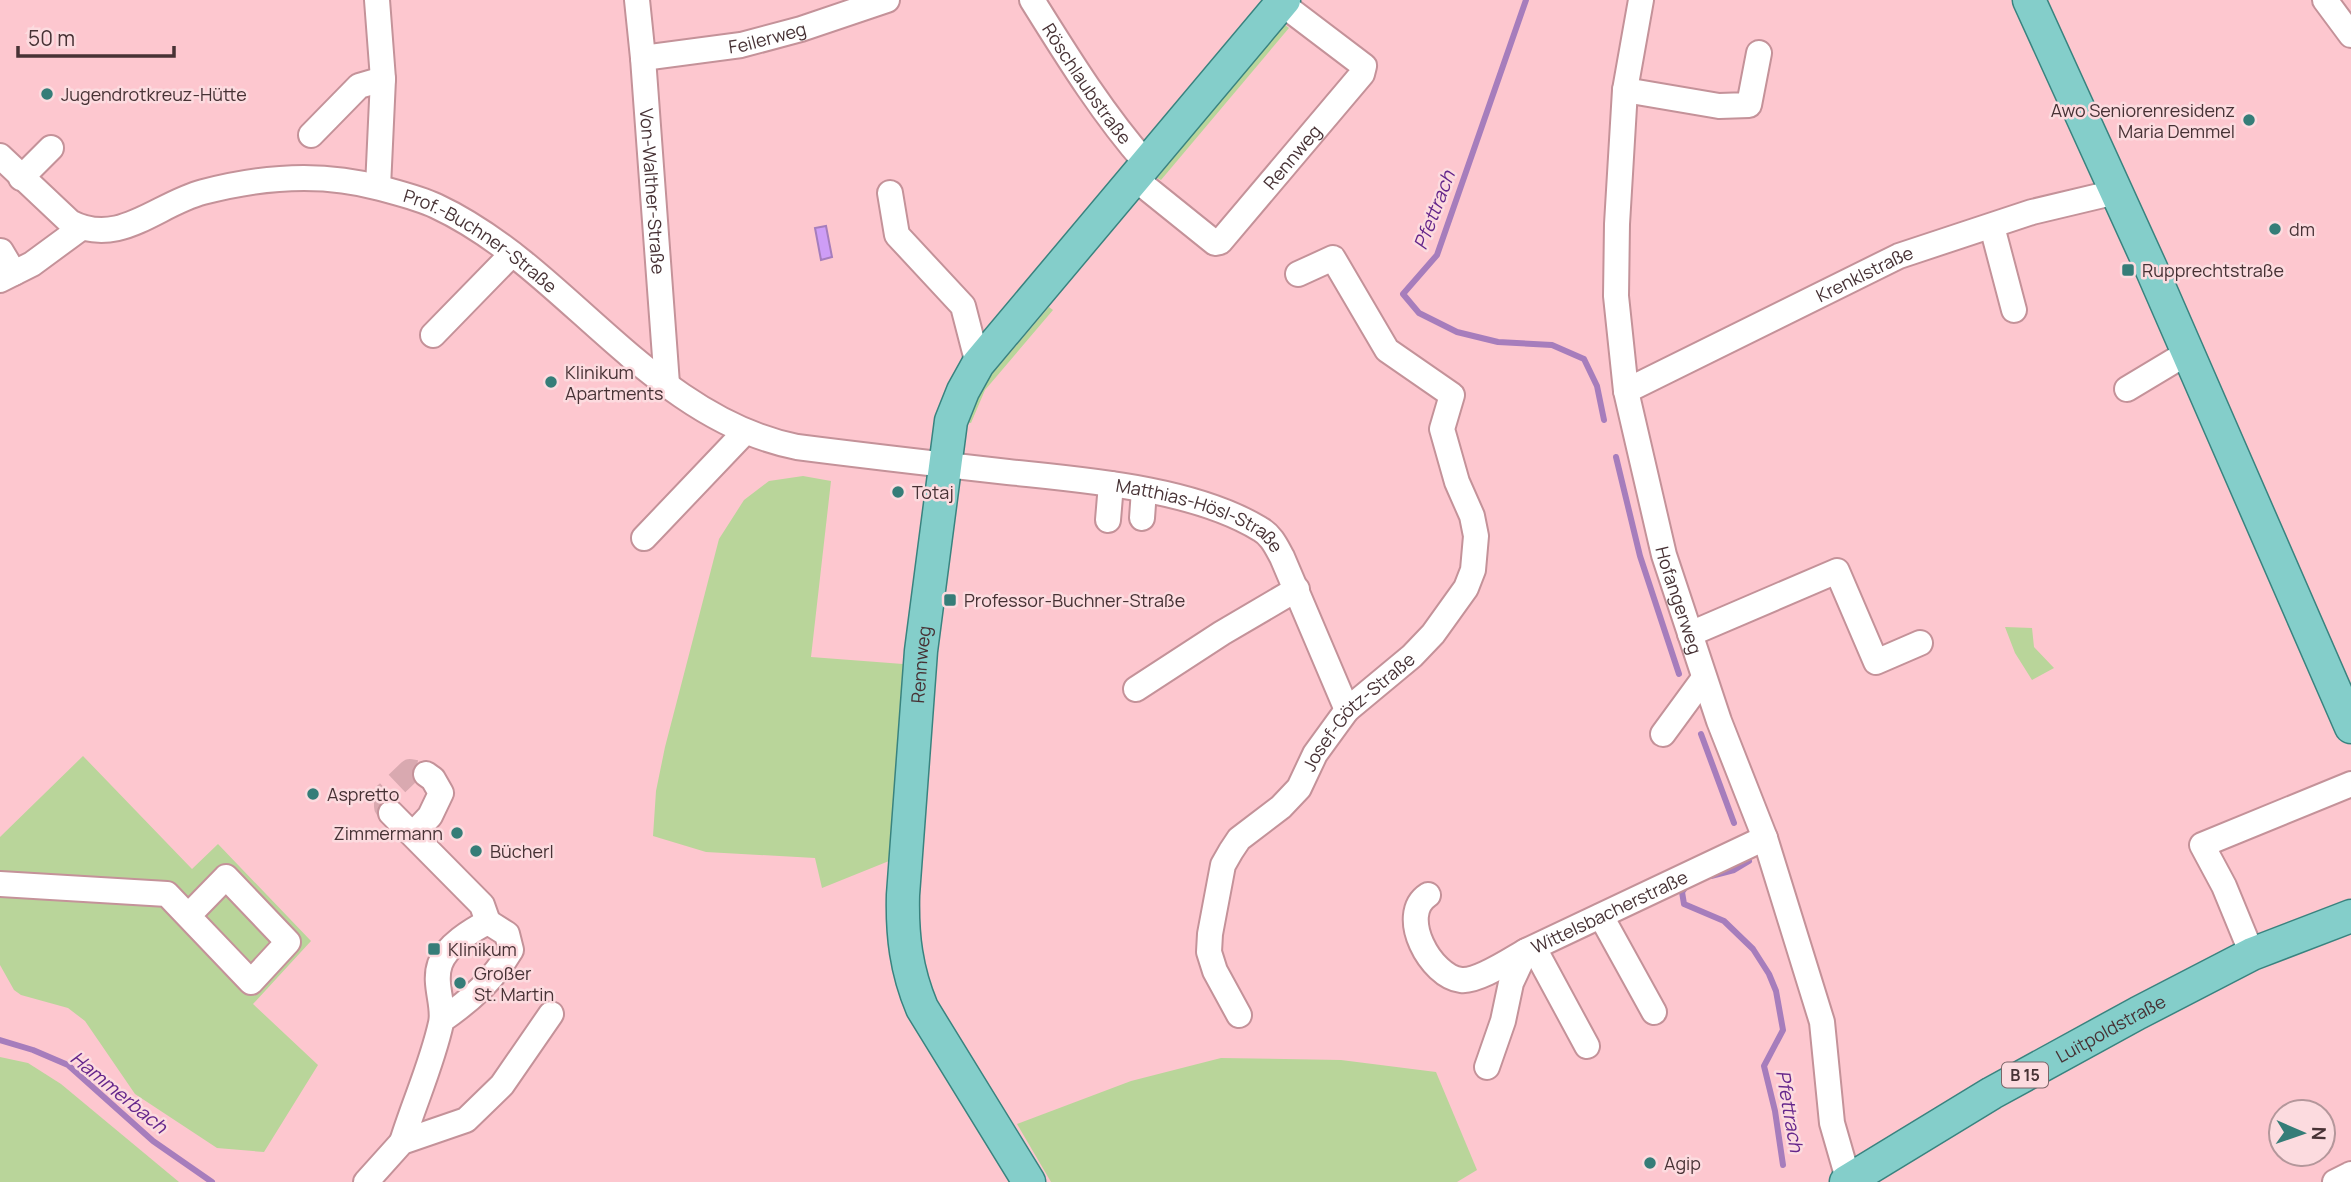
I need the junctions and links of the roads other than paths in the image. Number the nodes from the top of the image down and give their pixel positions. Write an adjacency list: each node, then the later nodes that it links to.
1 (377, 0): 12 (street)
2 (637, 0): 11 (street, Von-Walther-Straße)
3 (887, 0): 11 (street, Feilerweg)
4 (1032, 0): 17 (street, Röschlaubstraße)
5 (1641, 0): 13 (street, Hofangerweg)
6 (2029, 0): 20 (main road)
7 (2325, 0): 9 (street)
8 (1282, 2): 17 (main road, Rennweg); 17 (street, Rennweg)
9 (2351, 35)
10 (1759, 53): 13 (street)
11 (643, 58): 32 (street, Von-Walther-Straße)
12 (383, 79): 14 (street); 19 (street)
13 (1625, 90): 34 (street, Hofangerweg)
14 (312, 135)
15 (51, 148): 18 (street)
16 (0, 156): 18 (street)
17 (1140, 170): 31 (main road, Rennweg)
18 (21, 178): 23 (street)
19 (378, 187): 23 (street, Prof.-Buchner-Straße); 25 (street, Prof.-Buchner-Straße)
20 (2116, 192): 22 (street, Krenklstraße); 30 (main road)
21 (890, 193): 31 (street)
22 (1990, 227): 28 (street); 34 (street, Krenklstraße)
23 (81, 228): 27 (street)
24 (1, 251): 27 (street)
25 (512, 254): 29 (street); 32 (street, Prof.-Buchner-Straße)
26 (1298, 274): 48 (street, Josef-Götz-Straße)
27 (7, 276)
28 (2014, 310)
29 (433, 335)
30 (2187, 353): 33 (street); 46 (main road)
31 (978, 364): 36 (main road, Rennweg)
32 (667, 384): 35 (street, Prof.-Buchner-Straße)
33 (2127, 389)
34 (1626, 391): 43 (street, Hofangerweg)
35 (746, 432): 36 (street, Prof.-Buchner-Straße); 41 (street)
36 (946, 465): 37 (street, Matthias-Hösl-Straße); 74 (main road, Rennweg)
37 (1111, 484): 38 (street, Matthias-Hösl-Straße); 40 (street)
38 (1144, 490): 39 (street); 42 (street, Matthias-Hösl-Straße)
39 (1142, 518)
40 (1108, 520)
41 (644, 538)
42 (1297, 589): 47 (street); 48 (street, Matthias-Hösl-Straße)
43 (1690, 634): 44 (street); 45 (street, Hofangerweg)
44 (1920, 643)
45 (1704, 678): 50 (street); 55 (street, Hofangerweg)
46 (2343, 686): 49 (main road)
47 (1136, 688)
48 (1347, 710): 66 (street, Josef-Götz-Straße)
49 (2351, 727)
50 (1664, 734)
51 (426, 774): 54 (street)
52 (2351, 784): 63 (street)
53 (391, 813): 54 (street)
54 (414, 833): 61 (street)
55 (1765, 838): 59 (street, Wittelsbacherstraße); 72 (street, Hofangerweg)
56 (0, 884): 58 (street)
57 (1428, 895): 62 (street)
58 (188, 916)
59 (1601, 916): 62 (street, Wittelsbacherstraße); 64 (street)
60 (2351, 916): 63 (main road, Luitpoldstraße / B 15)
61 (488, 922): 67 (street); 67 (street)
62 (1530, 949): 68 (street); 69 (street, Wittelsbacherstraße)
63 (2252, 954): 72 (main road, Luitpoldstraße / B 15)
64 (1654, 1012)
65 (551, 1014): 70 (street)
66 (1239, 1015)
67 (442, 1020): 70 (street)
68 (1587, 1046)
69 (1487, 1066)
70 (402, 1142): 73 (street)
71 (2351, 1174): 75 (street)
72 (1848, 1181)
73 (366, 1182)
74 (1029, 1182)
75 (2335, 1182)

